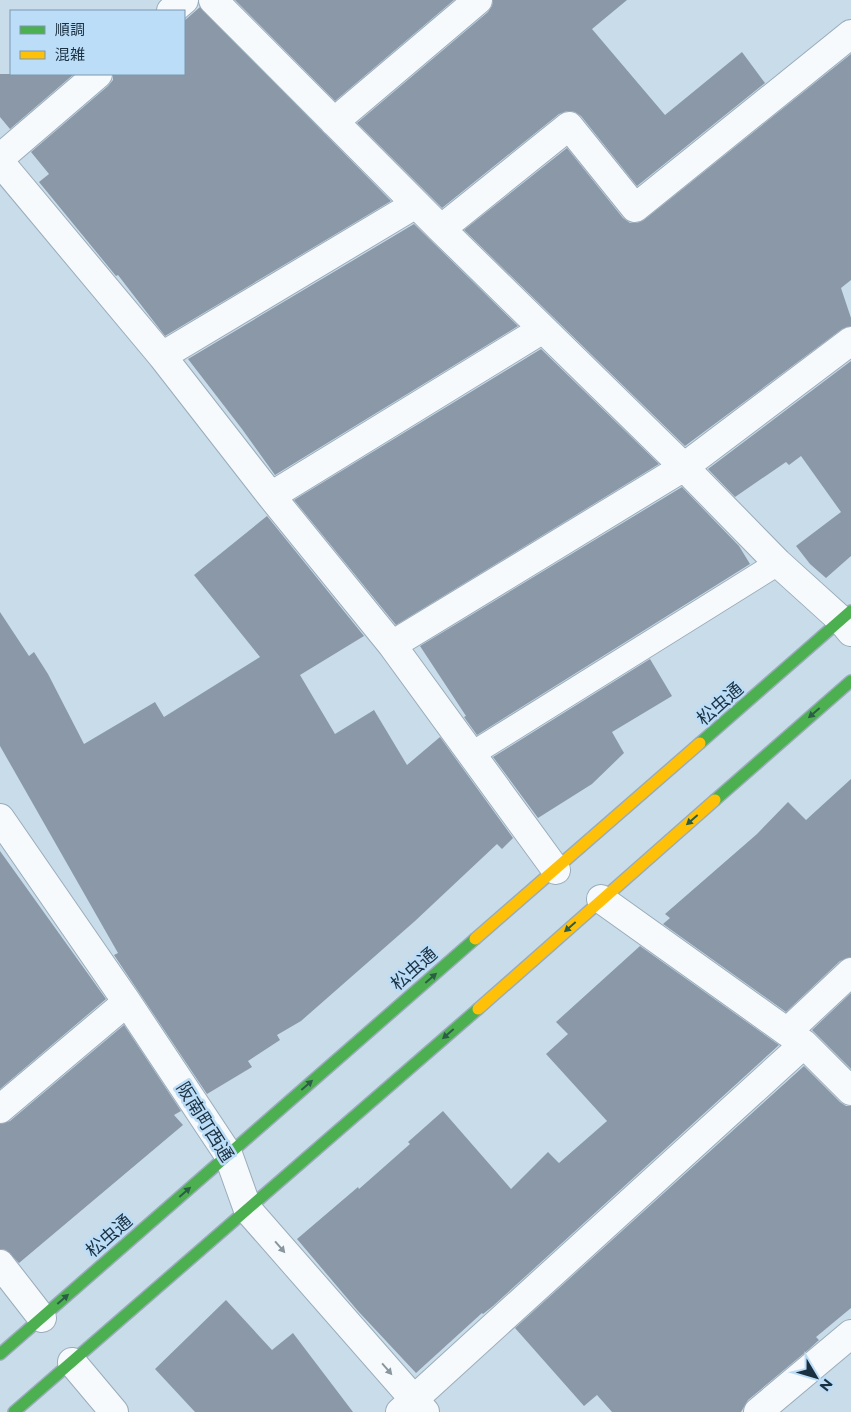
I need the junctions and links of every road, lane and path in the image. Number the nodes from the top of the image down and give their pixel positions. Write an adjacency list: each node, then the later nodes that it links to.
1 (184, 0): 4 (street)
2 (213, 0): 7 (street)
3 (478, 0): 7 (street)
4 (172, 10)
5 (851, 34): 10 (street)
6 (97, 75): 8 (street)
7 (334, 122): 9 (street)
8 (0, 160): 13 (street)
9 (416, 204): 10 (street); 13 (street)
10 (440, 229): 11 (street)
11 (543, 329): 14 (street); 15 (street)
12 (851, 342): 14 (street)
13 (162, 356): 15 (street)
14 (684, 467): 16 (street); 18 (street)
15 (271, 496): 18 (street)
16 (778, 563): 17 (street); 20 (lane)
17 (848, 621): 22 (street, 松虫通)
18 (392, 645): 20 (street)
19 (851, 680): 23 (street, one-way to 23)
20 (472, 754): 22 (street)
21 (0, 818): 25 (street, 阪南町西通)
22 (556, 870): 29 (street, 松虫通, one-way to 22)
23 (601, 899): 26 (street); 30 (street, one-way to 30)
24 (851, 972): 26 (street)
25 (127, 1002): 28 (street); 29 (street, 阪南町西通)
26 (795, 1038): 27 (street); 36 (street)
27 (851, 1091)
28 (0, 1109)
29 (228, 1154): 30 (street, 阪南町西通); 32 (street, 松虫通, one-way to 29)
30 (248, 1210): 35 (street); 36 (street, 阪南町西通, one-way to 36)
31 (0, 1264): 32 (street)
32 (42, 1318): 34 (street, 松虫通)
33 (851, 1334): 39 (street)
34 (0, 1354)
35 (72, 1362): 37 (street); 38 (street)
36 (413, 1408)
37 (14, 1412)
38 (114, 1412)
39 (758, 1412)

